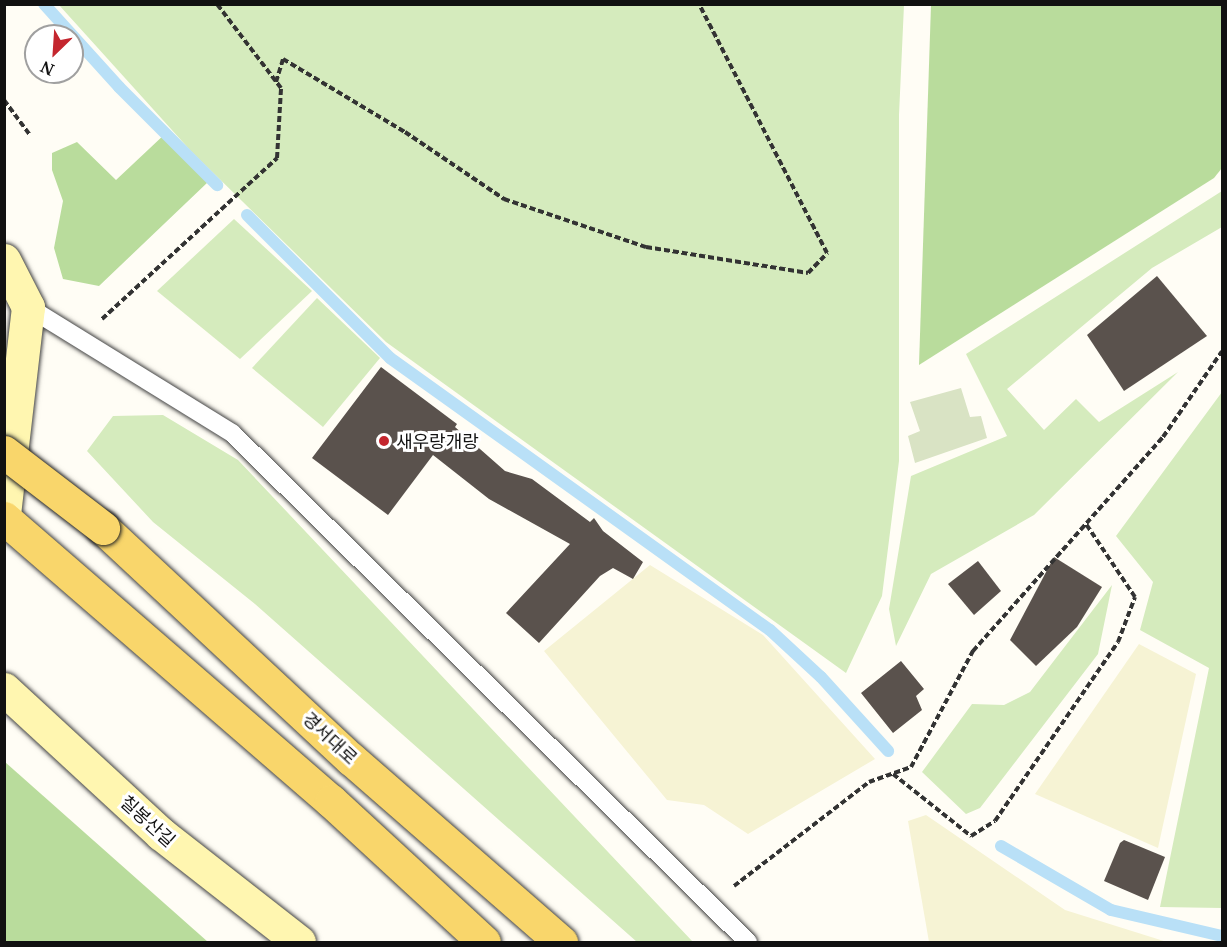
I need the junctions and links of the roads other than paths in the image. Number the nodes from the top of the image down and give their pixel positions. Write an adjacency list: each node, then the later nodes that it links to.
1 (4, 260): 2 (street)
2 (28, 307): 4 (street); 10 (lane)
3 (4, 452): 9 (main road, 경서대로, bridge)
4 (4, 513)
5 (4, 518): 8 (main road)
6 (4, 689): 7 (street, 칠봉산길)
7 (299, 942)
8 (484, 942)
9 (561, 942)
10 (748, 942)

